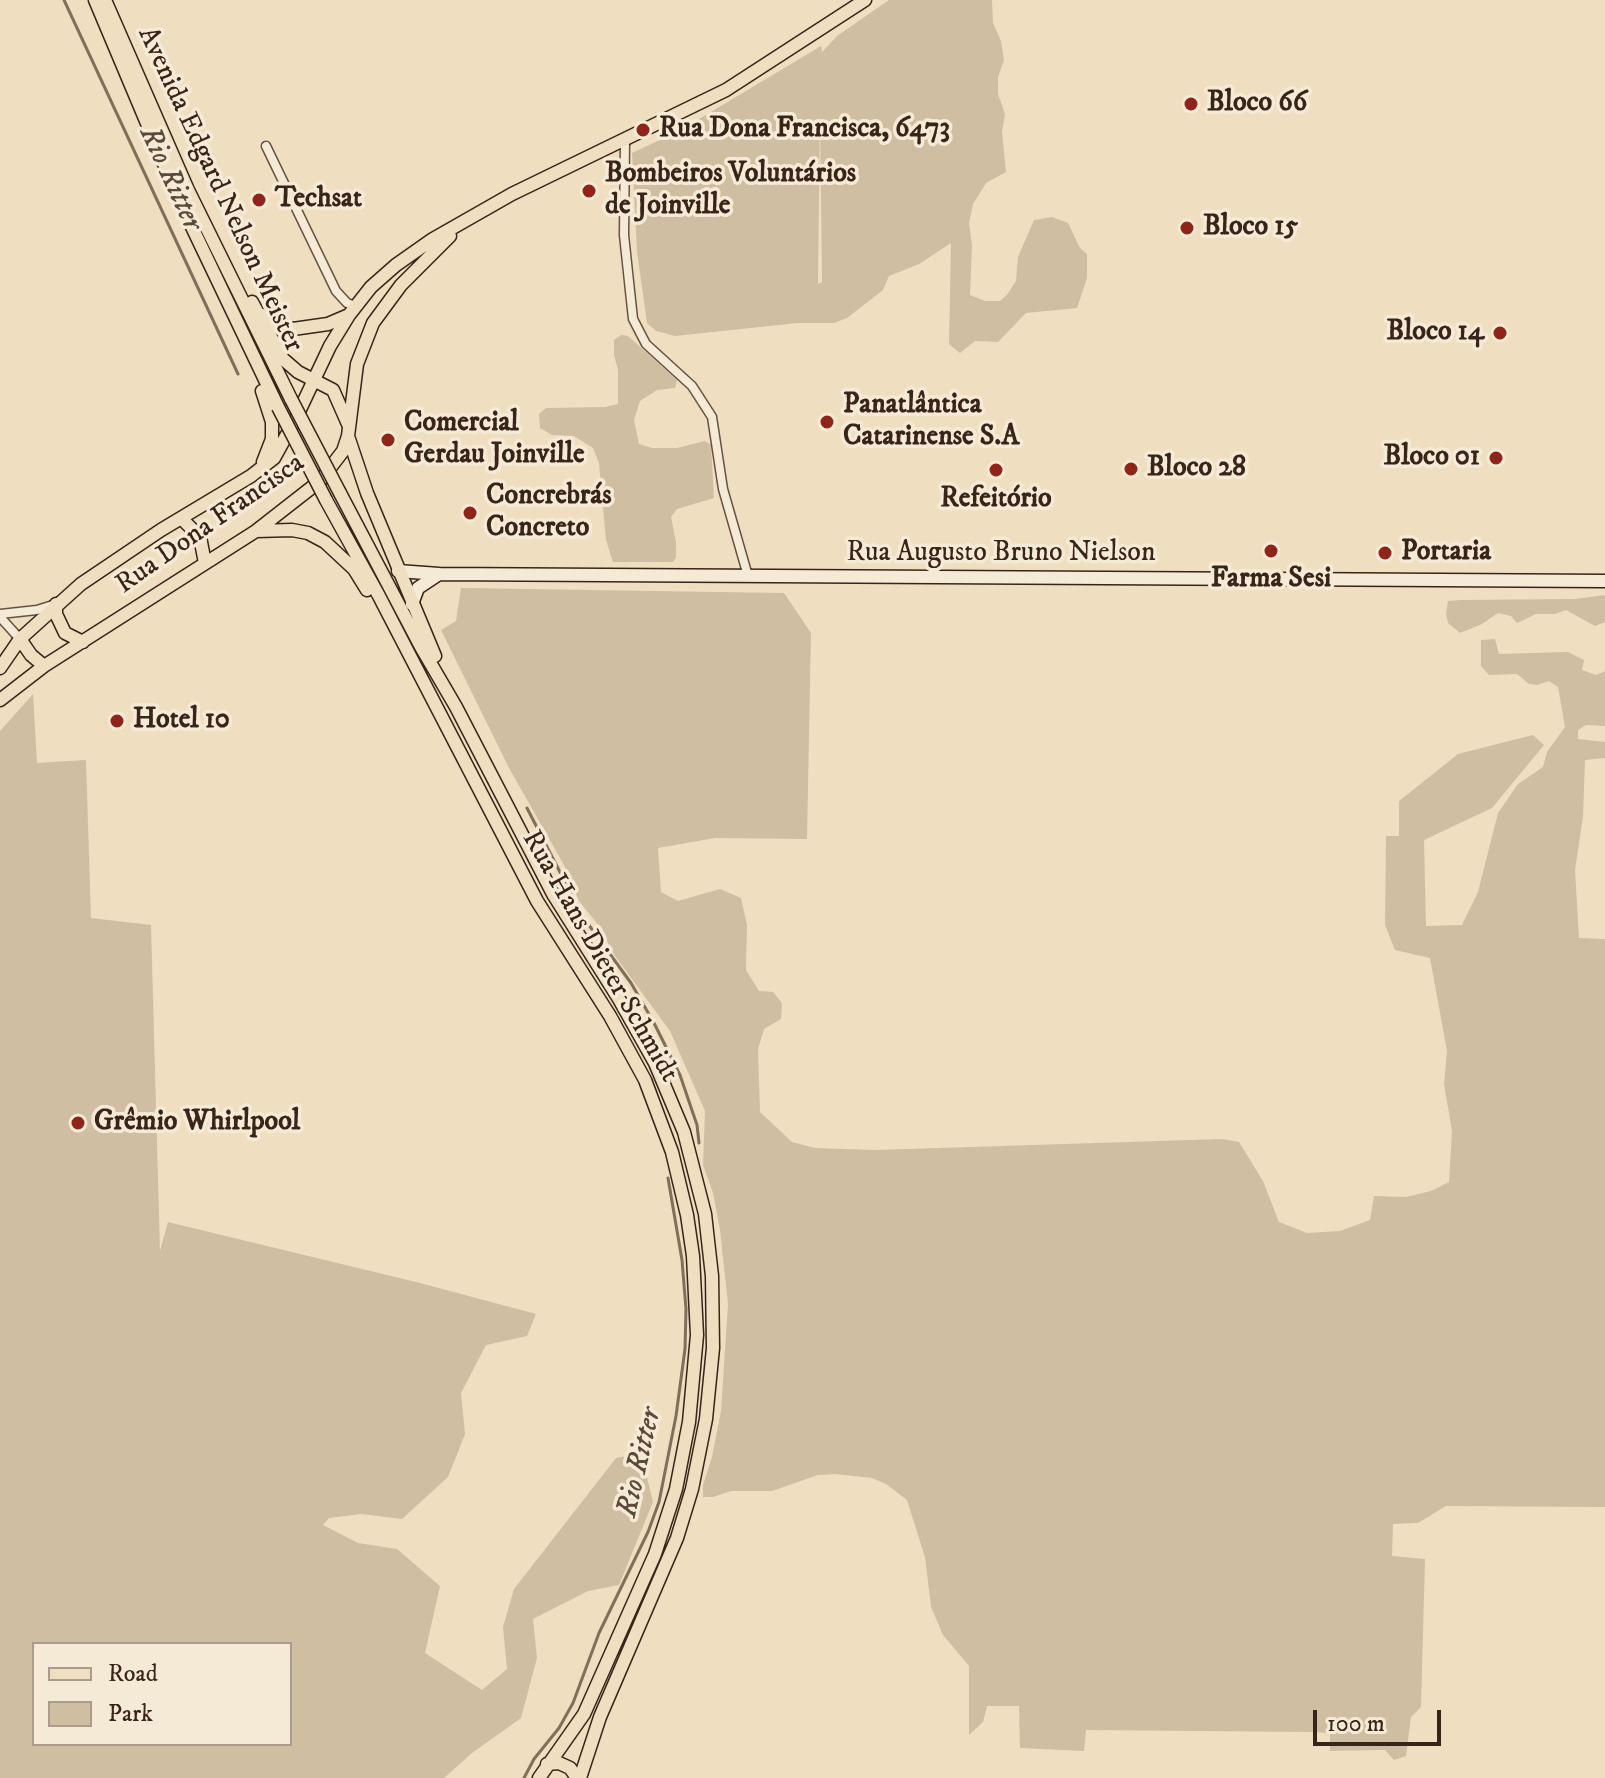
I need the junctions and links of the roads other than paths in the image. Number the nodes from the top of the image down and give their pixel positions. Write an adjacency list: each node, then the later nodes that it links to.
1 (95, 0): 6 (main road, Avenida Edgard Nelson Meister)
2 (105, 0): 4 (main road, Avenida Edgard Nelson Meister)
3 (865, 0): 5 (main road, Rua Dona Francisca)
4 (143, 85): 9 (main road); 15 (main road, Avenida Edgard Nelson Meister, bridge)
5 (625, 138): 8 (main road, Rua Dona Francisca); 22 (street)
6 (156, 143): 14 (main road); 16 (main road, Avenida Edgard Nelson Meister, bridge)
7 (266, 146): 10 (street)
8 (461, 226): 10 (main road, Rua Dona Francisca); 11 (main road, Rua Dona Francisca)
9 (252, 304): 10 (main road); 12 (main road)
10 (352, 311): 11 (main road); 12 (main road, Rua Dona Francisca)
11 (373, 323): 13 (main road, Rua Dona Francisca)
12 (313, 382): 13 (main road); 14 (main road, Rua Dona Francisca)
13 (348, 432): 18 (main road, Rua Dona Francisca); 20 (main road)
14 (258, 470): 17 (main road, Rua Dona Francisca)
15 (340, 493): 32 (main road, Rua Hans Dieter Schmidt)
16 (326, 500): 33 (main road, Rua Hans Dieter Schmidt)
17 (181, 518): 19 (main road); 24 (main road, Rua Dona Francisca)
18 (256, 531): 19 (main road, Rua Dona Francisca); 33 (main road)
19 (205, 563): 28 (main road, Rua Dona Francisca)
20 (398, 571): 21 (main road, Rua Augusto Bruno Nielson); 25 (main road)
21 (439, 574): 22 (main road, Rua Augusto Bruno Nielson); 25 (main road)
22 (748, 576): 23 (main road, Rua Augusto Bruno Nielson)
23 (1605, 581)
24 (56, 604): 26 (street); 27 (main road, Rua Dona Francisca); 28 (main road)
25 (412, 604): 32 (main road)
26 (0, 615): 27 (street)
27 (20, 639): 29 (main road); 30 (main road, Rua Dona Francisca)
28 (83, 642): 29 (main road, Rua Dona Francisca)
29 (44, 666): 31 (main road, Rua Dona Francisca)
30 (0, 668)
31 (0, 700)
32 (456, 707): 36 (main road, Rua Hans Dieter Schmidt)
33 (441, 713): 34 (main road, Rua Hans Dieter Schmidt)
34 (547, 1764): 35 (main road, Rua Hans Dieter Schmidt); 36 (main road)
35 (539, 1778)
36 (579, 1778)

